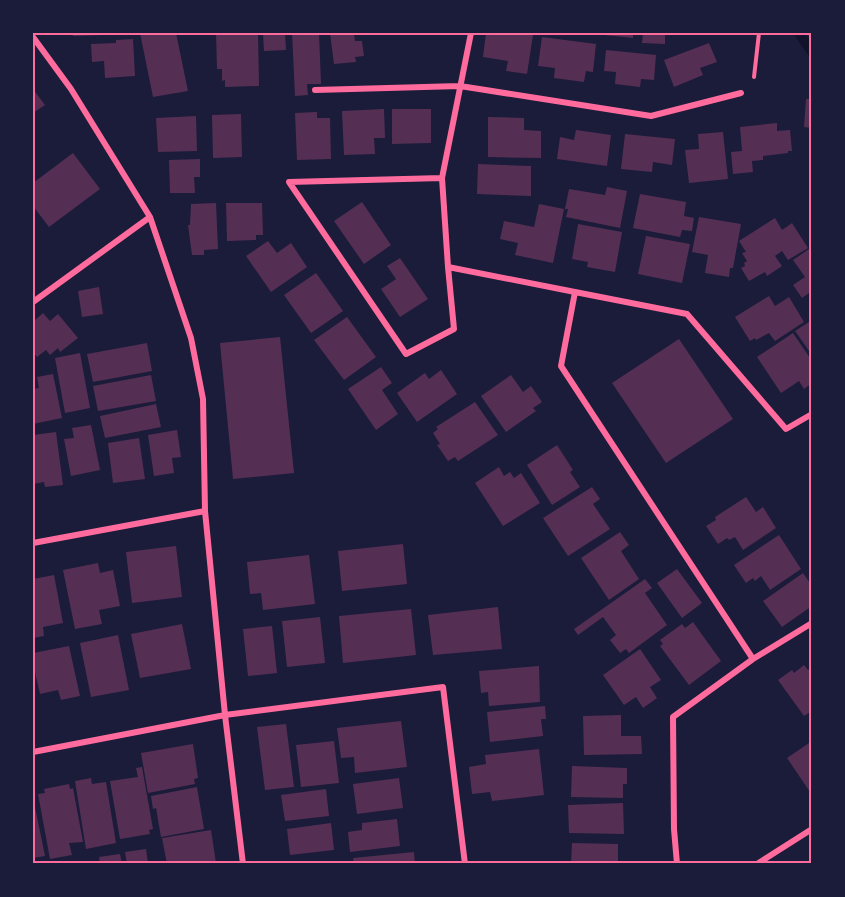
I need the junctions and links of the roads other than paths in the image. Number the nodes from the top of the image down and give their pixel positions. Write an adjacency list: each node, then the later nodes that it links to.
1 (471, 33): 3 (street)
2 (33, 37): 7 (street)
3 (460, 86): 4 (street); 5 (street); 6 (street)
4 (315, 90)
5 (741, 93)
6 (442, 178): 8 (street); 8 (street)
7 (150, 217): 10 (street); 12 (street)
8 (448, 267): 9 (street)
9 (575, 292): 11 (street); 15 (street)
10 (33, 302)
11 (812, 414)
12 (205, 511): 13 (street); 16 (street)
13 (33, 543)
14 (812, 623): 15 (street)
15 (753, 659): 21 (street)
16 (225, 715): 17 (street); 19 (street); 20 (street)
17 (33, 753)
18 (812, 829): 22 (street)
19 (243, 864)
20 (465, 864)
21 (677, 864)
22 (757, 864)

